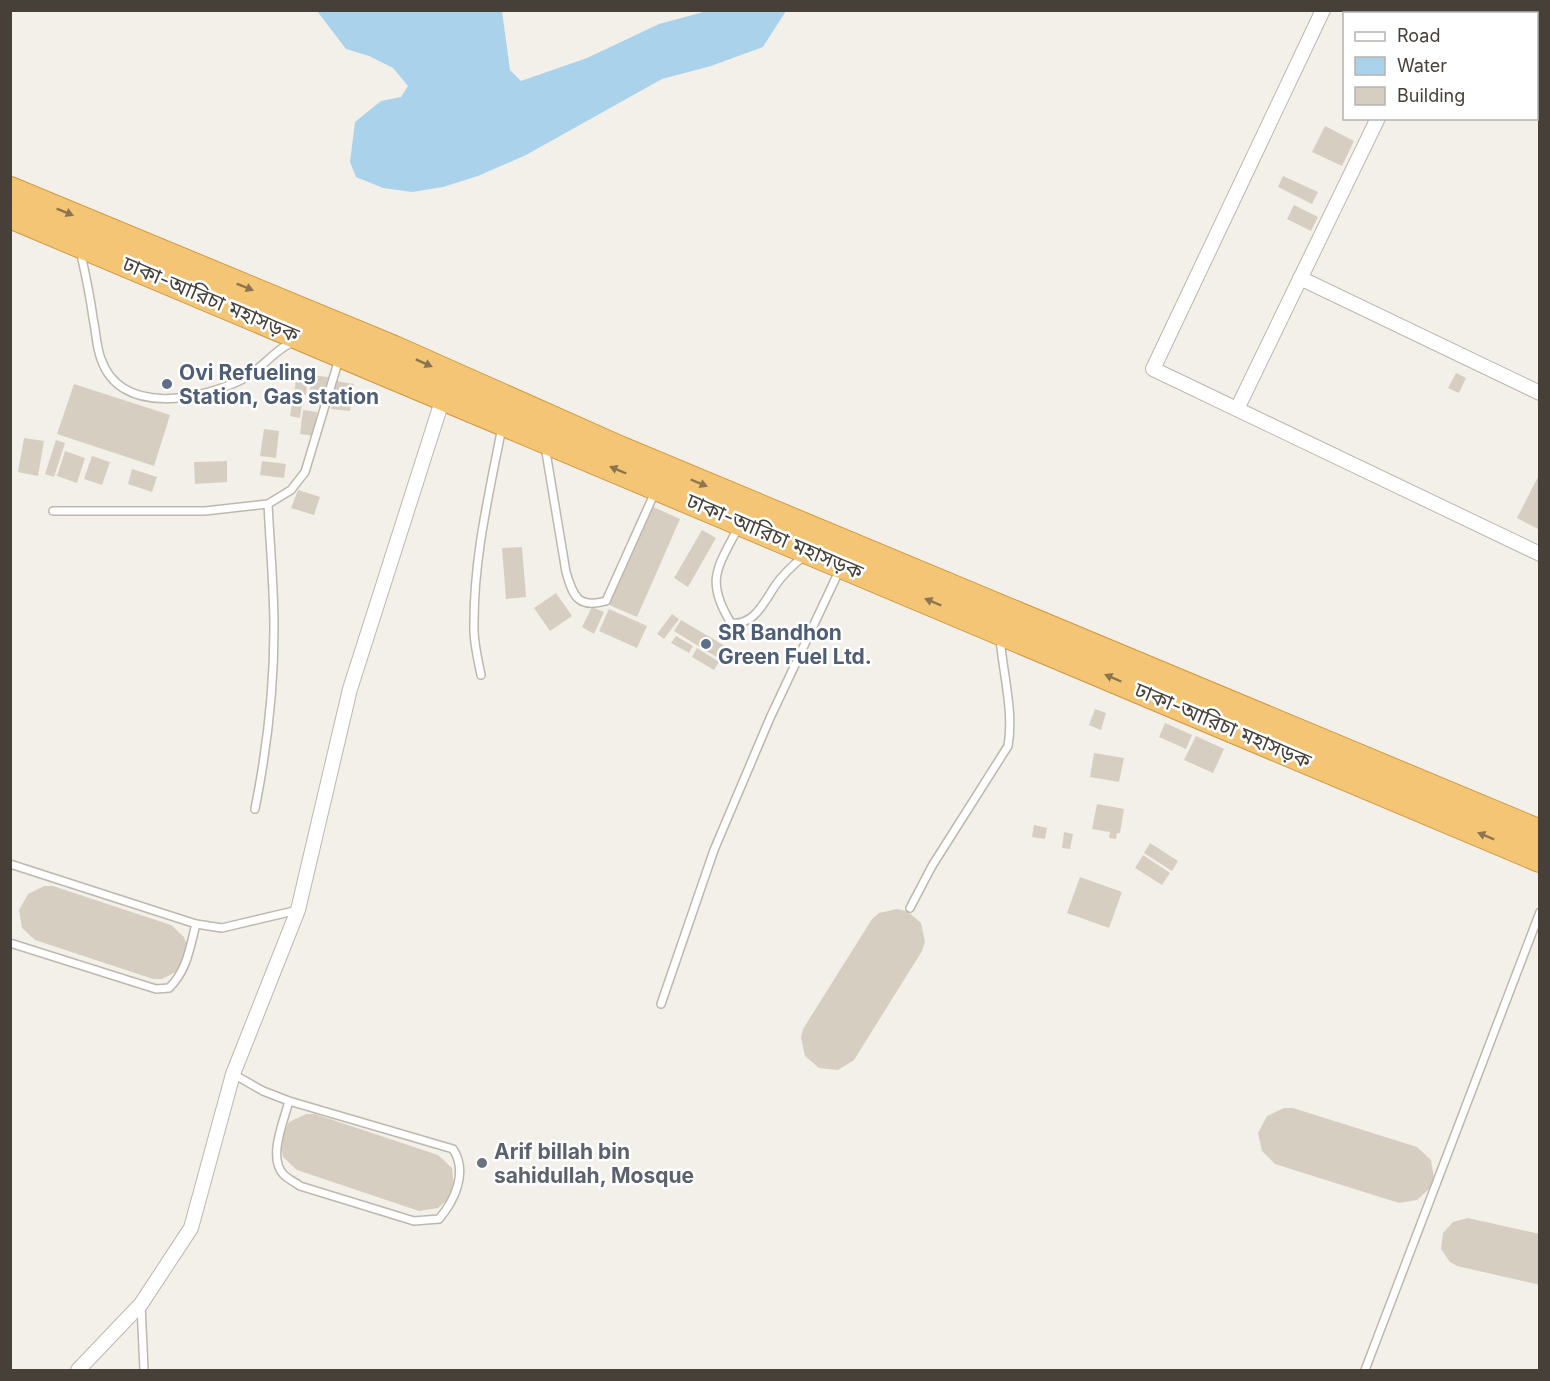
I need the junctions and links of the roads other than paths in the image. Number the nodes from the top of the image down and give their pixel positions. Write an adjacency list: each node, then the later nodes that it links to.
1 (1323, 10): 11 (street)
2 (1377, 120): 6 (street)
3 (10, 190): 24 (highway, ঢাকা-আরিচা মহাসড়ক, one-way to 24)
4 (10, 215): 5 (highway, ঢাকা-আরিচা মহাসড়ক)
5 (66, 238): 7 (highway, ঢাকা-আরিচা মহাসড়ক); 7 (lane)
6 (1300, 278): 9 (street); 11 (street)
7 (306, 339): 8 (highway, ঢাকা-আরিচা মহাসড়ক)
8 (341, 354): 10 (highway, ঢাকা-আরিচা মহাসড়ক); 15 (lane)
9 (1539, 393)
10 (442, 398): 12 (highway, ঢাকা-আরিচা মহাসড়ক); 28 (street)
11 (1237, 409): 19 (street)
12 (504, 422): 13 (highway, ঢাকা-আরিচা মহাসড়ক); 22 (lane)
13 (543, 438): 14 (highway, ঢাকা-আরিচা মহাসড়ক, one-way to 13); 14 (lane)
14 (657, 487): 17 (highway, ঢাকা-আরিচা মহাসড়ক)
15 (268, 504): 16 (lane); 23 (lane)
16 (54, 511)
17 (741, 522): 18 (highway, ঢাকা-আরিচা মহাসড়ক); 18 (lane)
18 (811, 550): 20 (highway, ঢাকা-আরিচা মহাসড়ক)
19 (1539, 554)
20 (842, 564): 21 (highway, ঢাকা-আরিচা মহাসড়ক, one-way to 20); 32 (lane)
21 (999, 630): 25 (highway, ঢাকা-আরিচা মহাসড়ক, one-way to 21); 27 (lane)
22 (481, 675)
23 (255, 809)
24 (1539, 833)
25 (1539, 859)
26 (10, 864): 30 (lane)
27 (910, 908)
28 (298, 910): 30 (lane); 33 (street)
29 (1539, 912): 38 (lane)
30 (196, 924): 31 (lane)
31 (10, 943)
32 (661, 1004)
33 (233, 1074): 34 (lane); 35 (street)
34 (289, 1101): 34 (lane)
35 (141, 1304): 36 (street); 37 (lane)
36 (78, 1371)
37 (144, 1371)
38 (1365, 1371)

